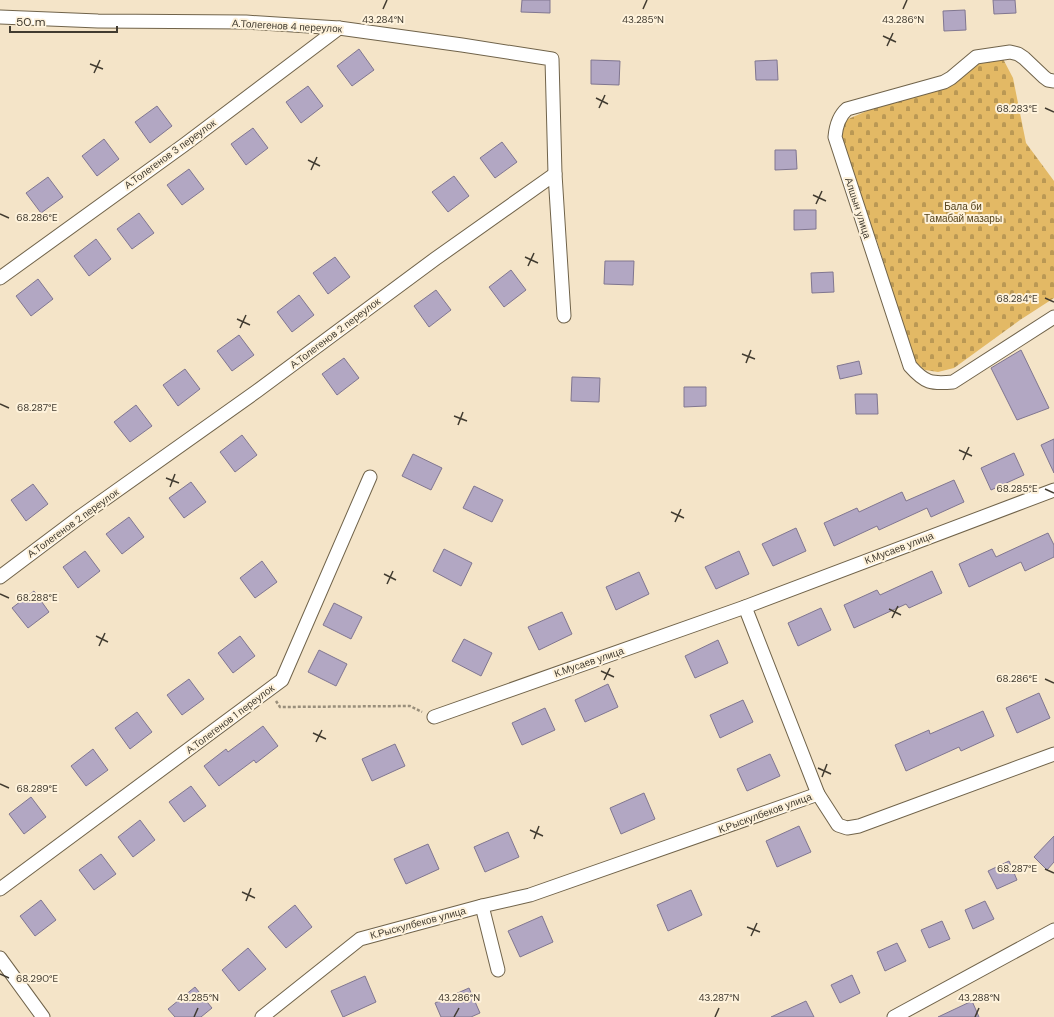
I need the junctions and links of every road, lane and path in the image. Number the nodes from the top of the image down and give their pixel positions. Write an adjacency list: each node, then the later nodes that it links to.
1 (0, 17): 2 (street, А.Толегенов 4 переулок)
2 (339, 28): 4 (street, А.Толегенов 4 переулок); 5 (street, А.Толегенов 3 переулок)
3 (1054, 81): 7 (street, Алшын улица)
4 (556, 174): 6 (street); 10 (street, А.Толегенов 2 переулок)
5 (0, 278)
6 (564, 316)
7 (1054, 317)
8 (370, 477): 12 (street, А.Толегенов 1 переулок)
9 (1054, 490): 11 (street, К.Мусаев улица)
10 (0, 577)
11 (745, 607): 13 (street, К.Мусаев улица); 15 (street)
12 (268, 691): 13 (path); 16 (street, А.Толегенов 1 переулок)
13 (434, 717)
14 (1054, 754): 15 (street, К.Рыскулбеков улица)
15 (818, 794): 17 (street, К.Рыскулбеков улица)
16 (0, 889)
17 (482, 906): 20 (street); 22 (street, К.Рыскулбеков улица)
18 (1054, 930): 23 (street)
19 (0, 958): 21 (street)
20 (498, 970)
21 (43, 1017)
22 (262, 1017)
23 (894, 1017)

